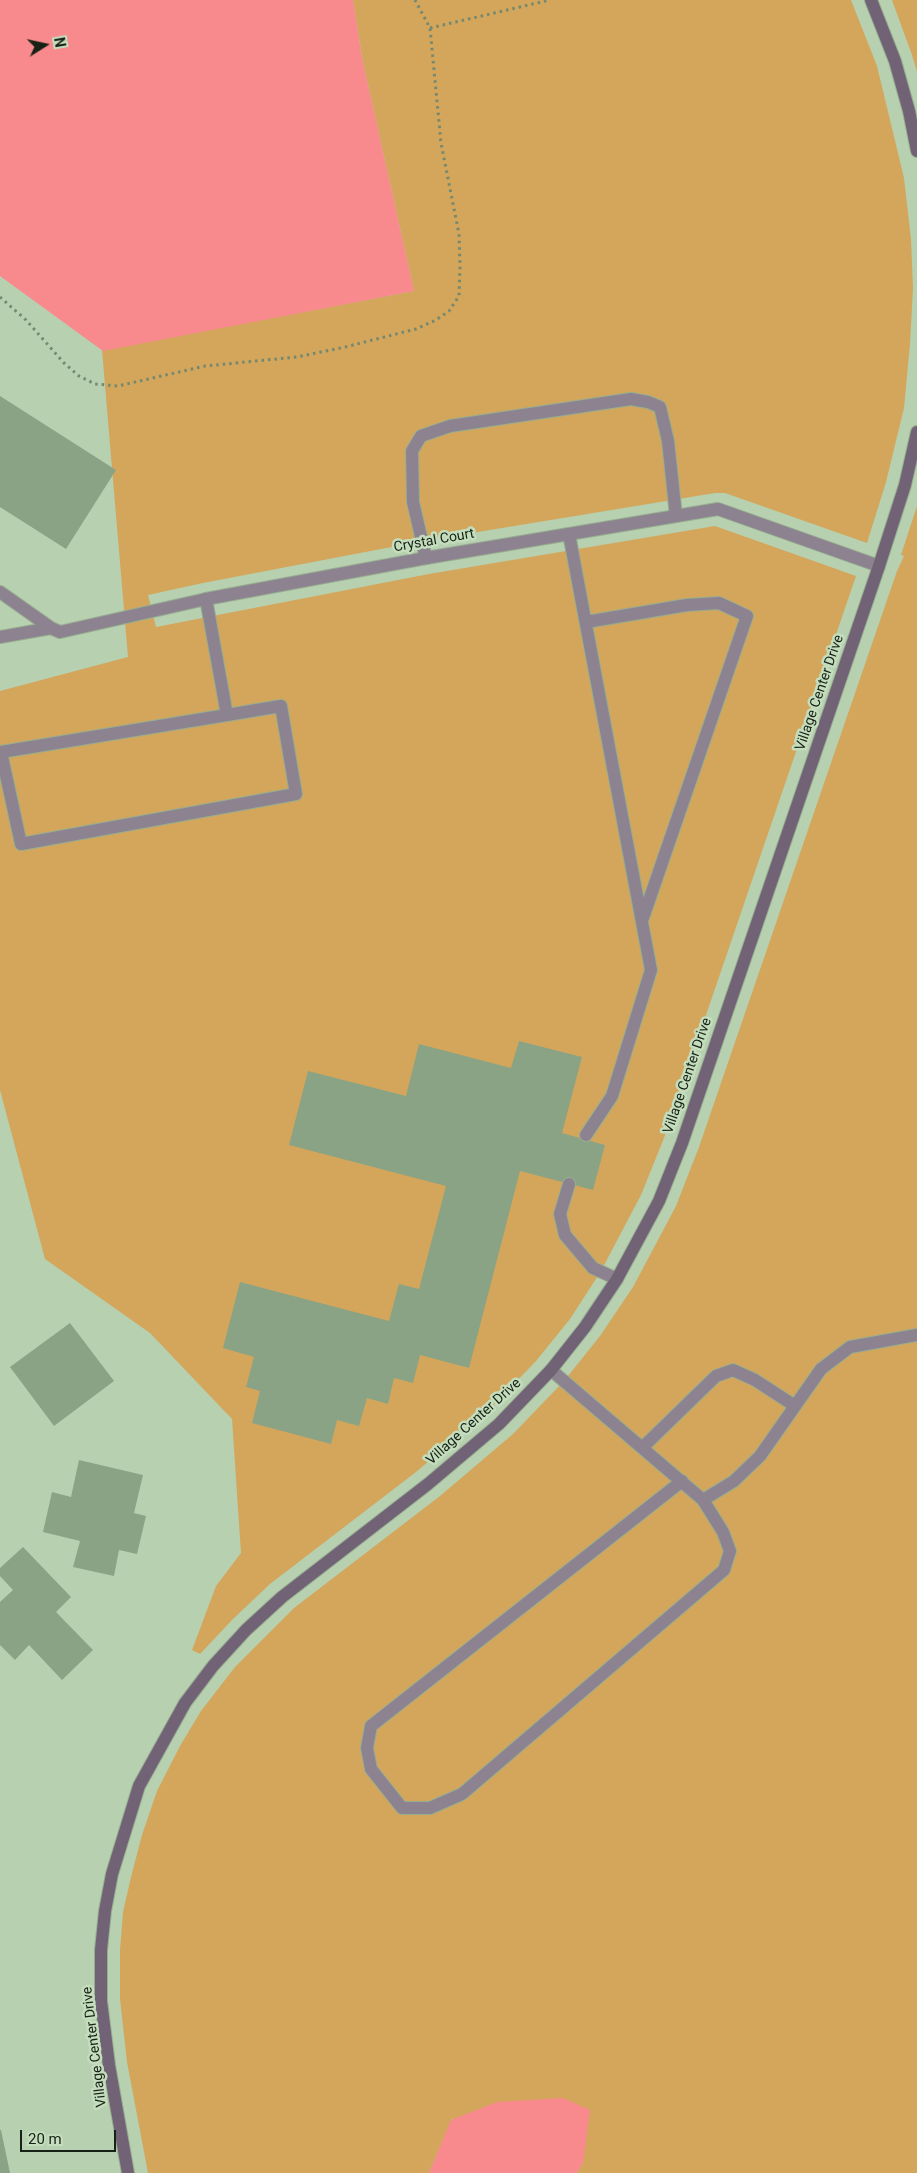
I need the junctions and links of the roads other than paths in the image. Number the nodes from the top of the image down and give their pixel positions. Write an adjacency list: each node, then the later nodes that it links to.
1 (871, 0): 2 (street)
2 (917, 151)
3 (917, 432): 7 (street, Village Center Drive)
4 (676, 516): 5 (street, Crystal Court); 6 (street); 7 (street, Crystal Court)
5 (569, 534): 6 (street, Crystal Court); 10 (street)
6 (426, 558): 9 (street, Crystal Court)
7 (879, 566): 17 (street, Village Center Drive)
8 (0, 592): 11 (street)
9 (206, 599): 11 (street, Crystal Court); 13 (street)
10 (586, 622): 14 (street); 14 (street)
11 (51, 628): 12 (street, Crystal Court)
12 (0, 637)
13 (227, 715): 13 (street)
14 (642, 921): 15 (street)
15 (586, 1135)
16 (569, 1184): 17 (street)
17 (617, 1279): 19 (street, Village Center Drive)
18 (917, 1335): 20 (street)
19 (551, 1370): 21 (street); 24 (street, Village Center Drive)
20 (795, 1406): 21 (street); 23 (street)
21 (643, 1447): 22 (street)
22 (682, 1481): 23 (street); 23 (street)
23 (703, 1500)
24 (128, 2173)

